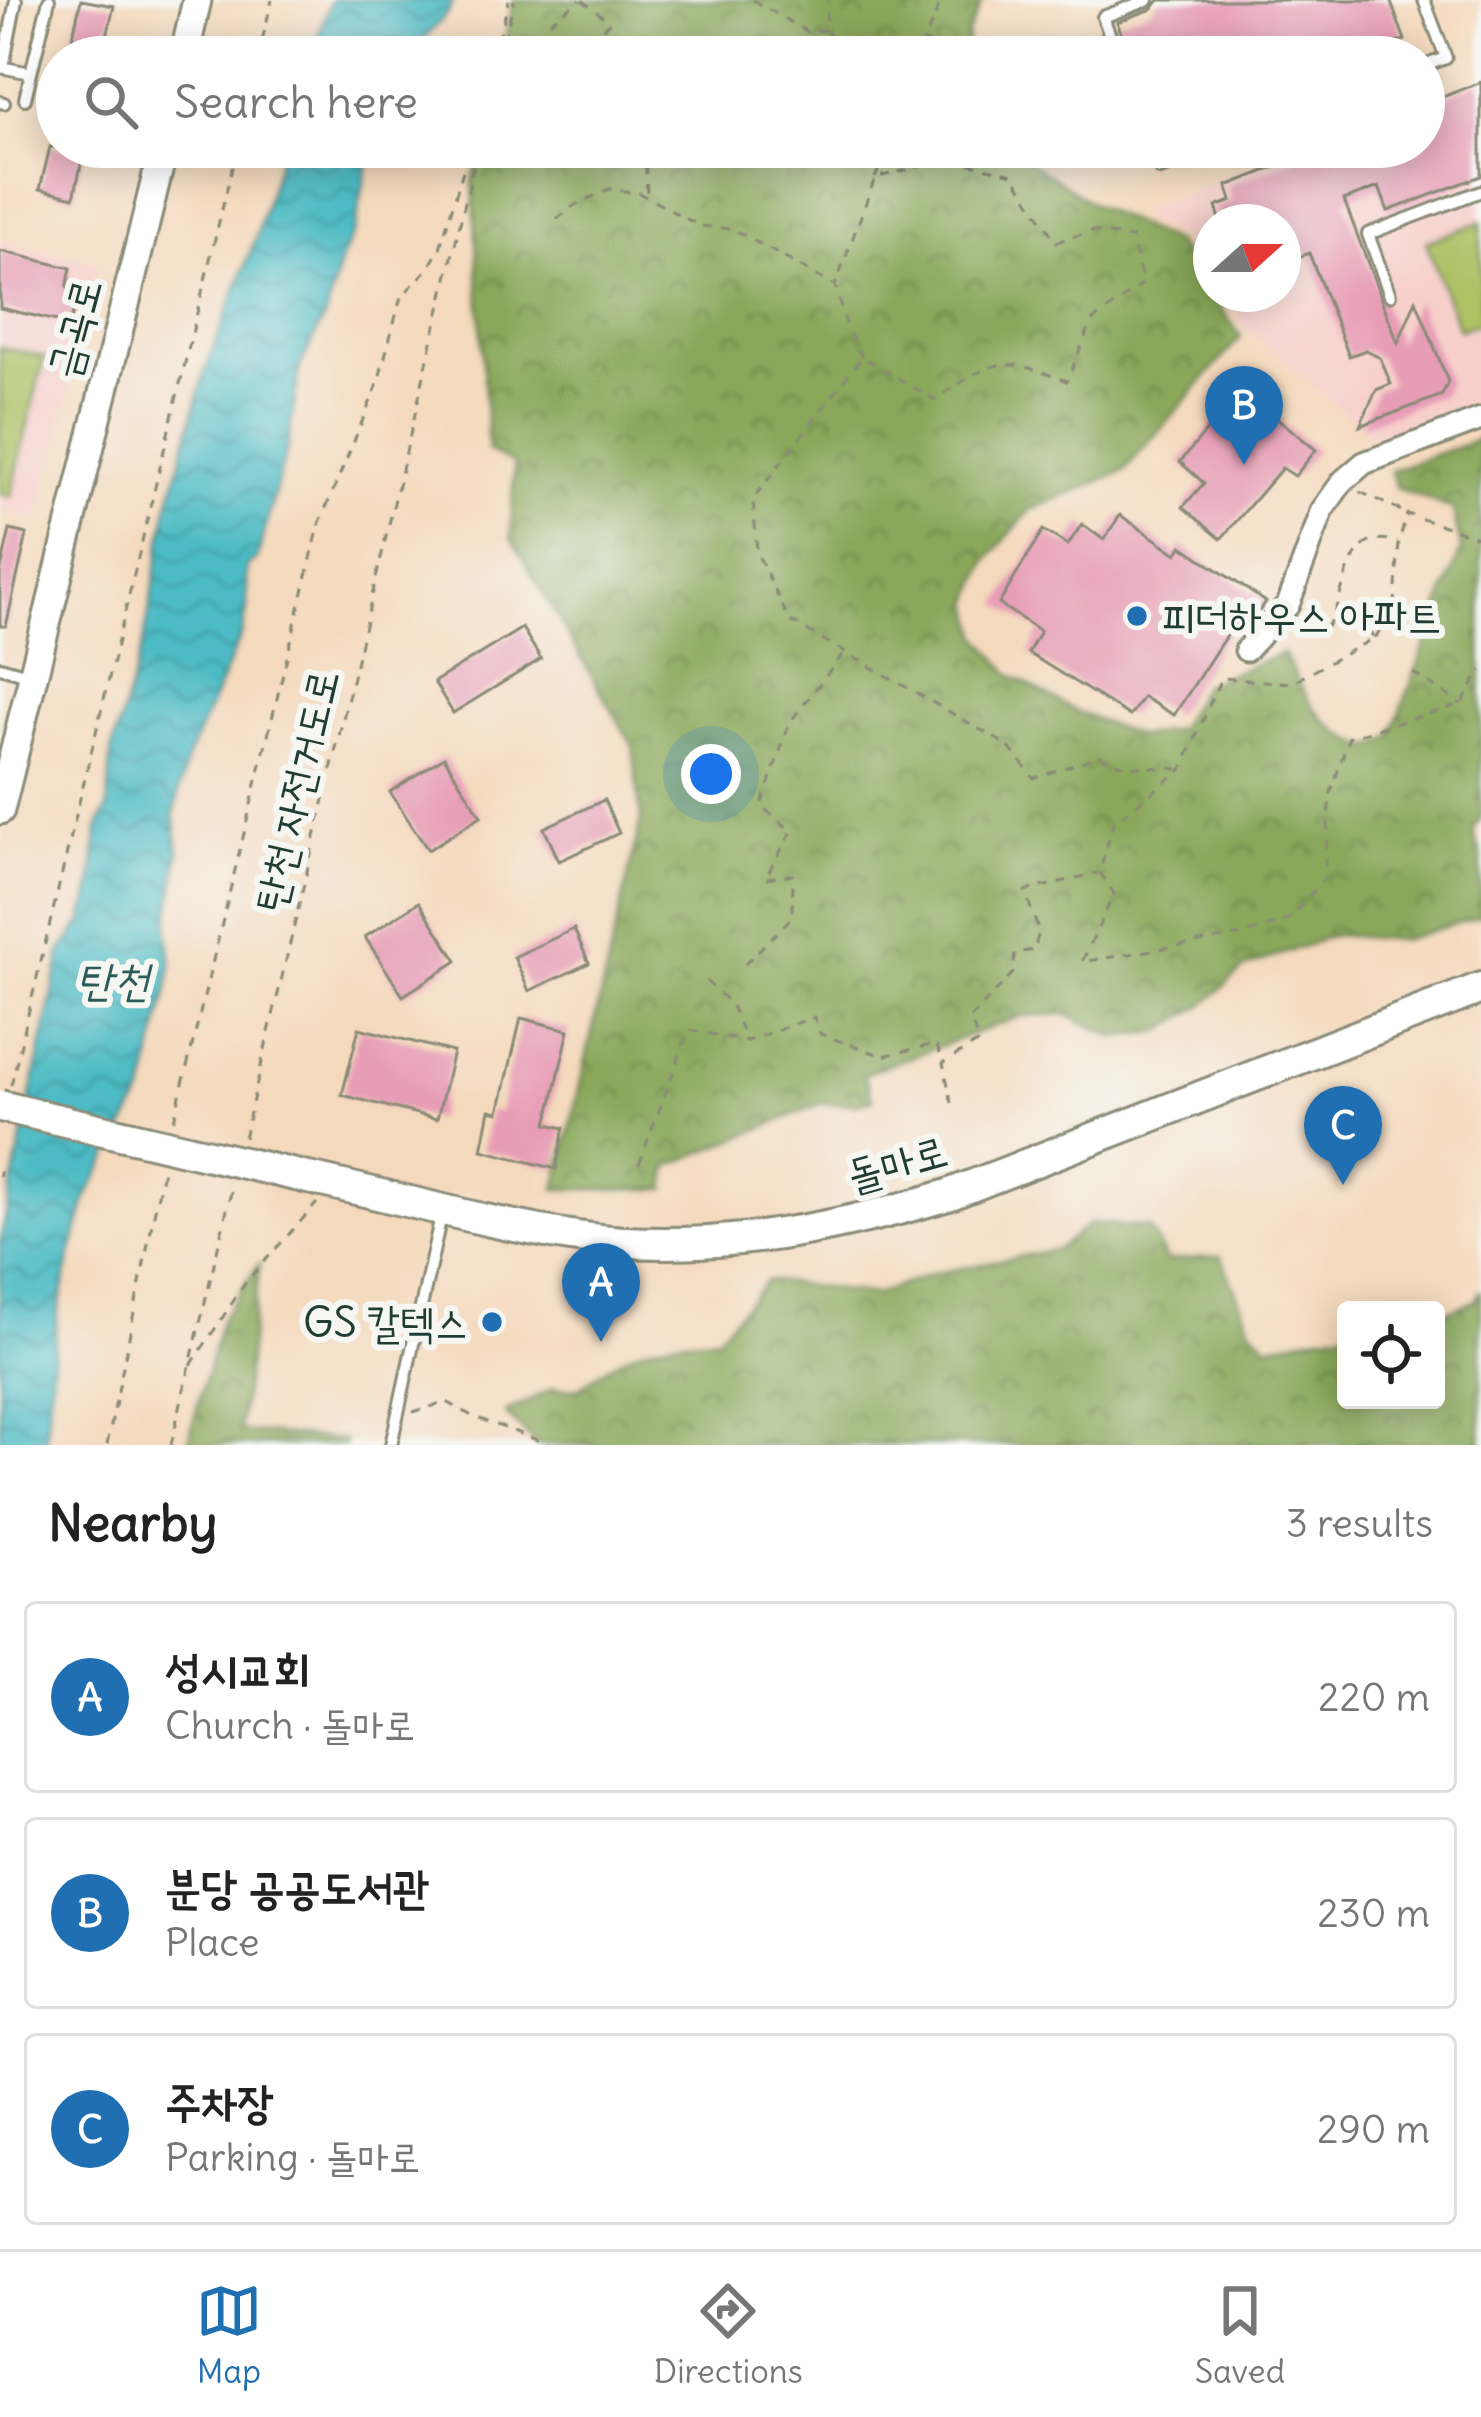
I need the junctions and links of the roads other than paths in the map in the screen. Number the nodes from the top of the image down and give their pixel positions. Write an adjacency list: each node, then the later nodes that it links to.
1 (16, 0): 11 (lane)
2 (49, 0): 6 (lane)
3 (197, 0): 7 (main road)
4 (1148, 0): 8 (lane)
5 (1424, 0): 9 (lane)
6 (41, 36)
7 (189, 36)
8 (1110, 36)
9 (1438, 36)
10 (36, 57): 12 (lane)
11 (1, 67): 12 (lane)
12 (32, 74): 13 (lane)
13 (25, 99)
14 (159, 168): 20 (main road, 금곡로)
15 (1481, 191): 16 (lane)
16 (1390, 295)
17 (1481, 419): 18 (street)
18 (1246, 650)
19 (0, 667): 20 (lane)
20 (32, 676): 21 (main road, 금곡로)
21 (0, 810)
22 (1481, 988): 24 (main road, 돌마로)
23 (6, 1096): 24 (main road, 돌마로, bridge)
24 (442, 1208): 25 (lane)
25 (391, 1445)

